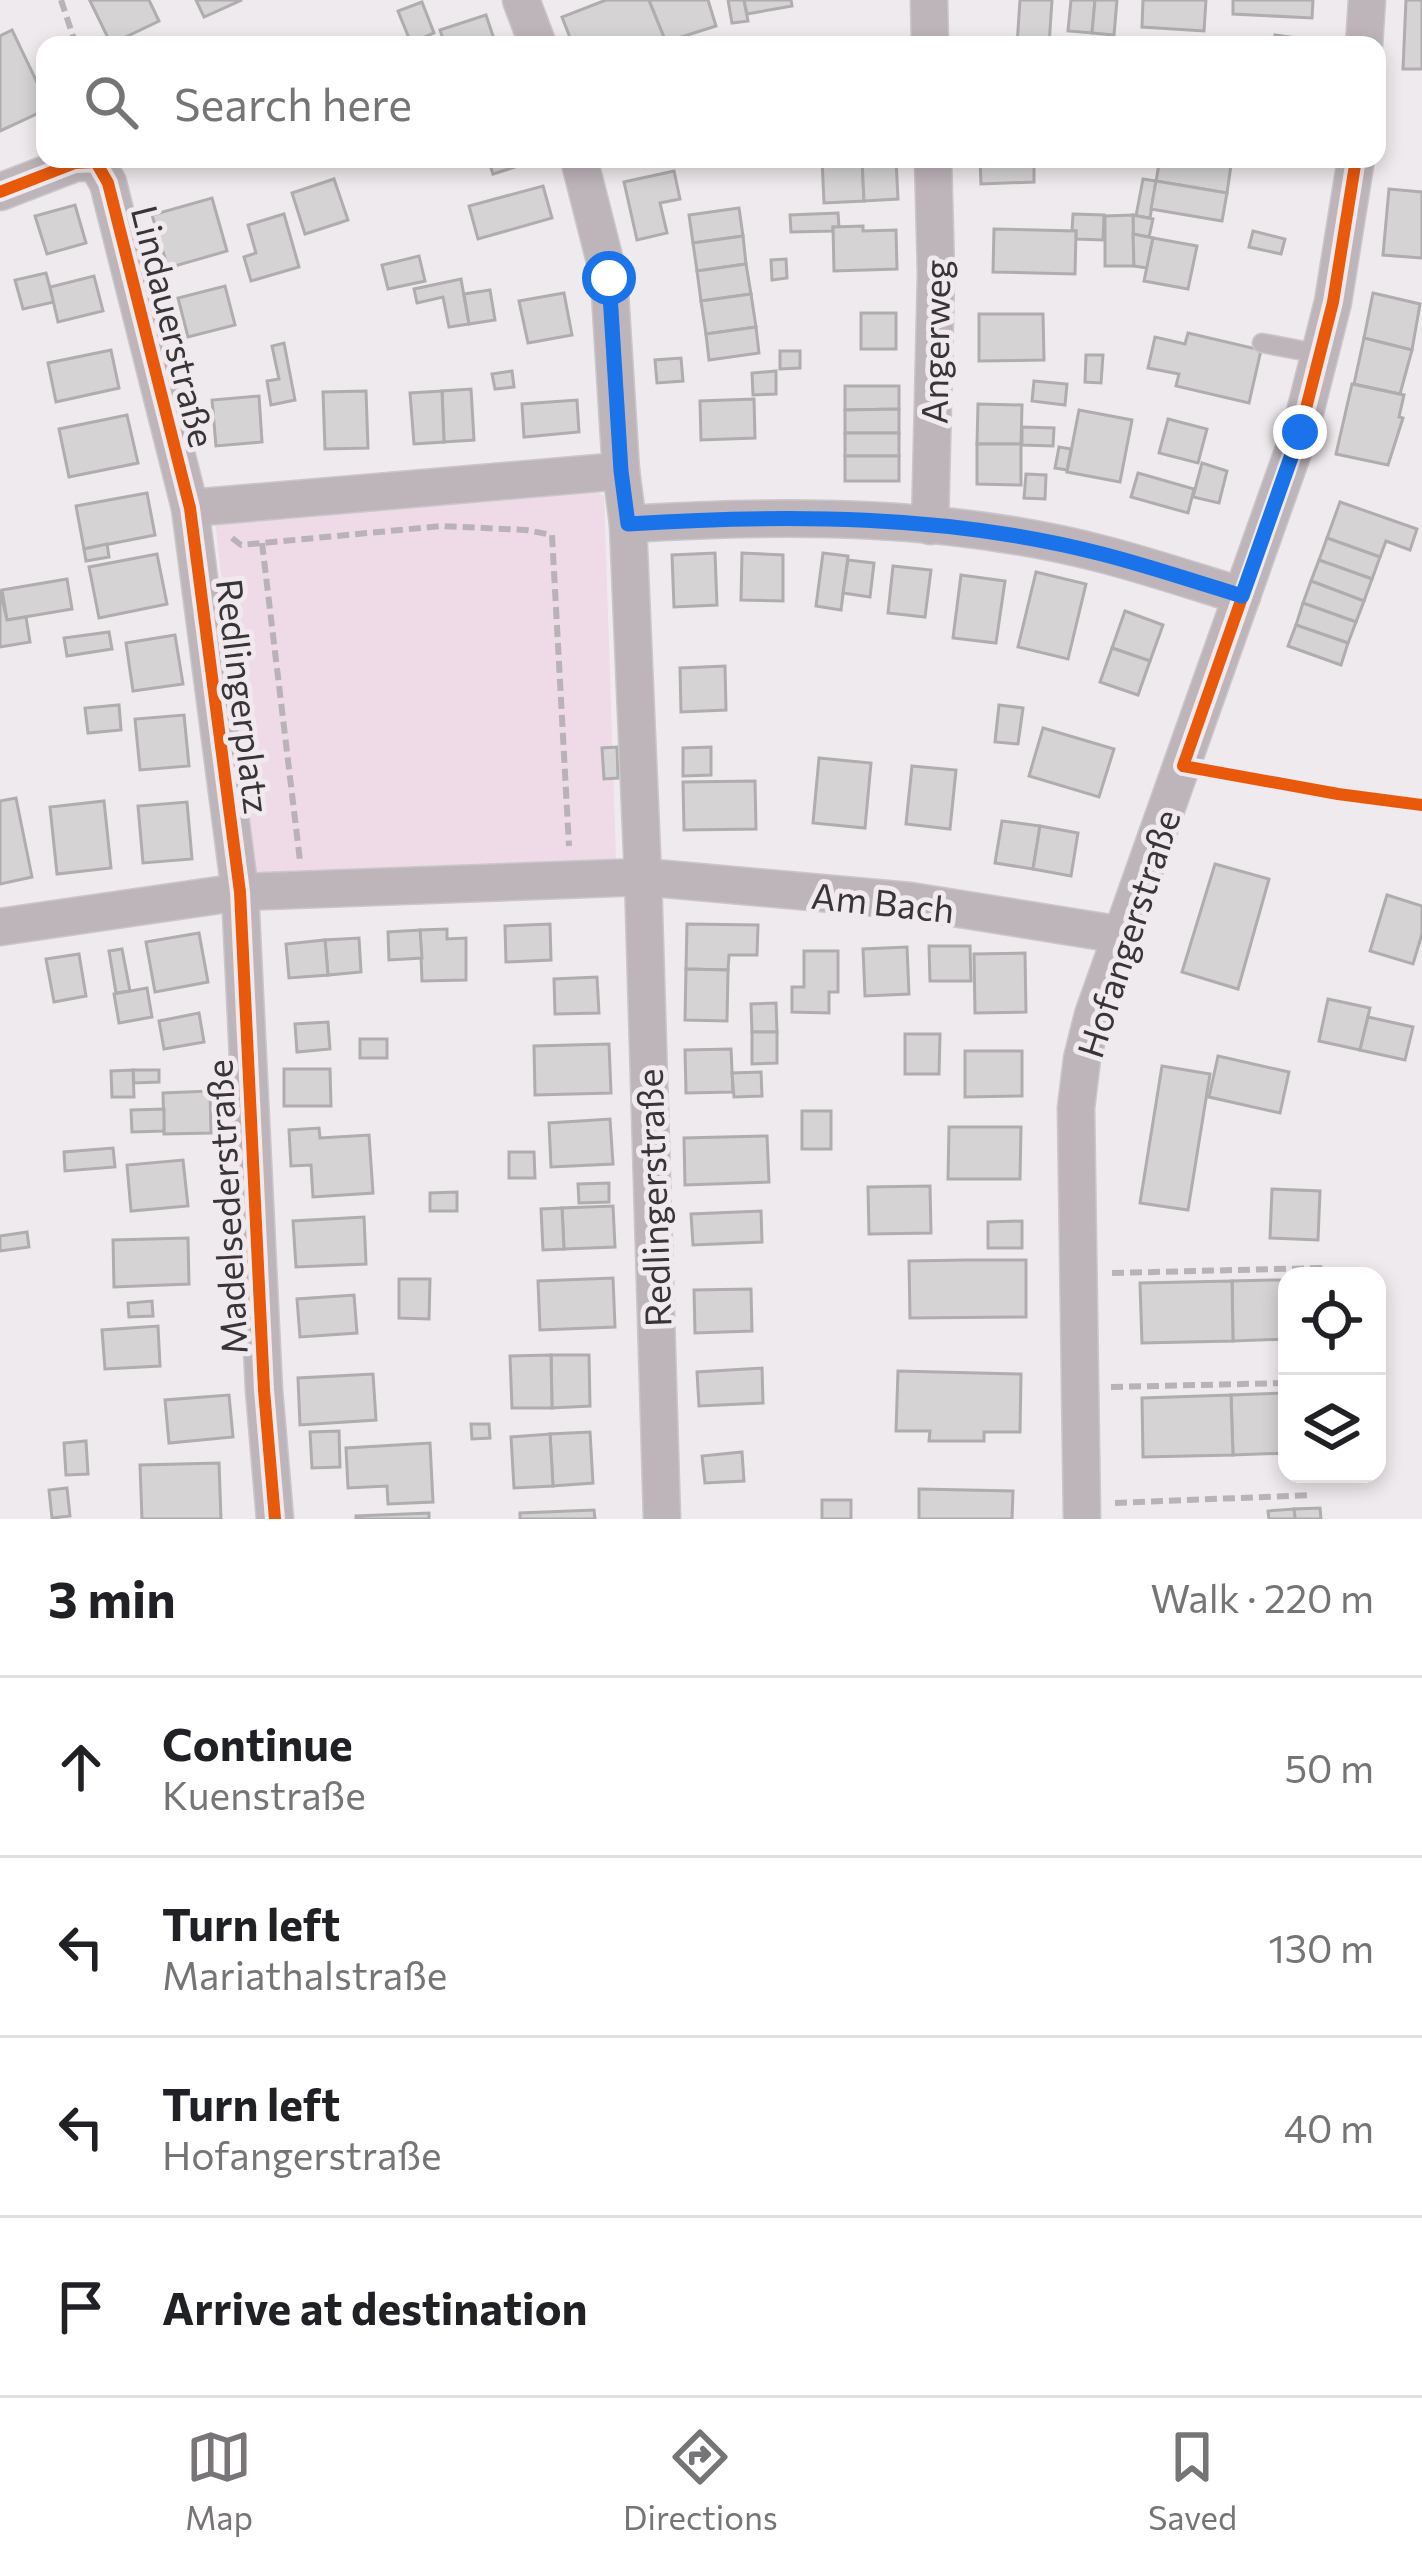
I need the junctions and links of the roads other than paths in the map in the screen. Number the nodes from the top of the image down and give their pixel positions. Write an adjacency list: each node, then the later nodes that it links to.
1 (521, 0): 4 (street)
2 (929, 0): 5 (street)
3 (1367, 0): 6 (street)
4 (535, 36)
5 (930, 36)
6 (1365, 36)
7 (62, 168): 12 (street, Lindauerstraße)
8 (99, 168): 16 (street, Lindauerstraße)
9 (581, 168): 15 (street)
10 (933, 168): 18 (street, Angerweg)
11 (1355, 168): 14 (street, Hofangerstraße)
12 (0, 192)
13 (1262, 343): 14 (lane)
14 (1321, 354): 19 (street, Hofangerstraße)
15 (621, 471): 16 (street); 17 (street)
16 (190, 508): 21 (street, Redlingerplatz)
17 (628, 524): 18 (street); 20 (street)
18 (930, 526): 19 (street)
19 (1242, 596): 23 (street, Hofangerstraße)
20 (643, 877): 21 (street); 23 (street, Am Bach); 26 (street, Redlingerstraße)
21 (240, 892): 22 (street); 25 (street, Madelsederstraße)
22 (0, 927)
23 (1122, 934): 24 (street, Hofangerstraße)
24 (1082, 1512)
25 (275, 1519)
26 (662, 1519)

